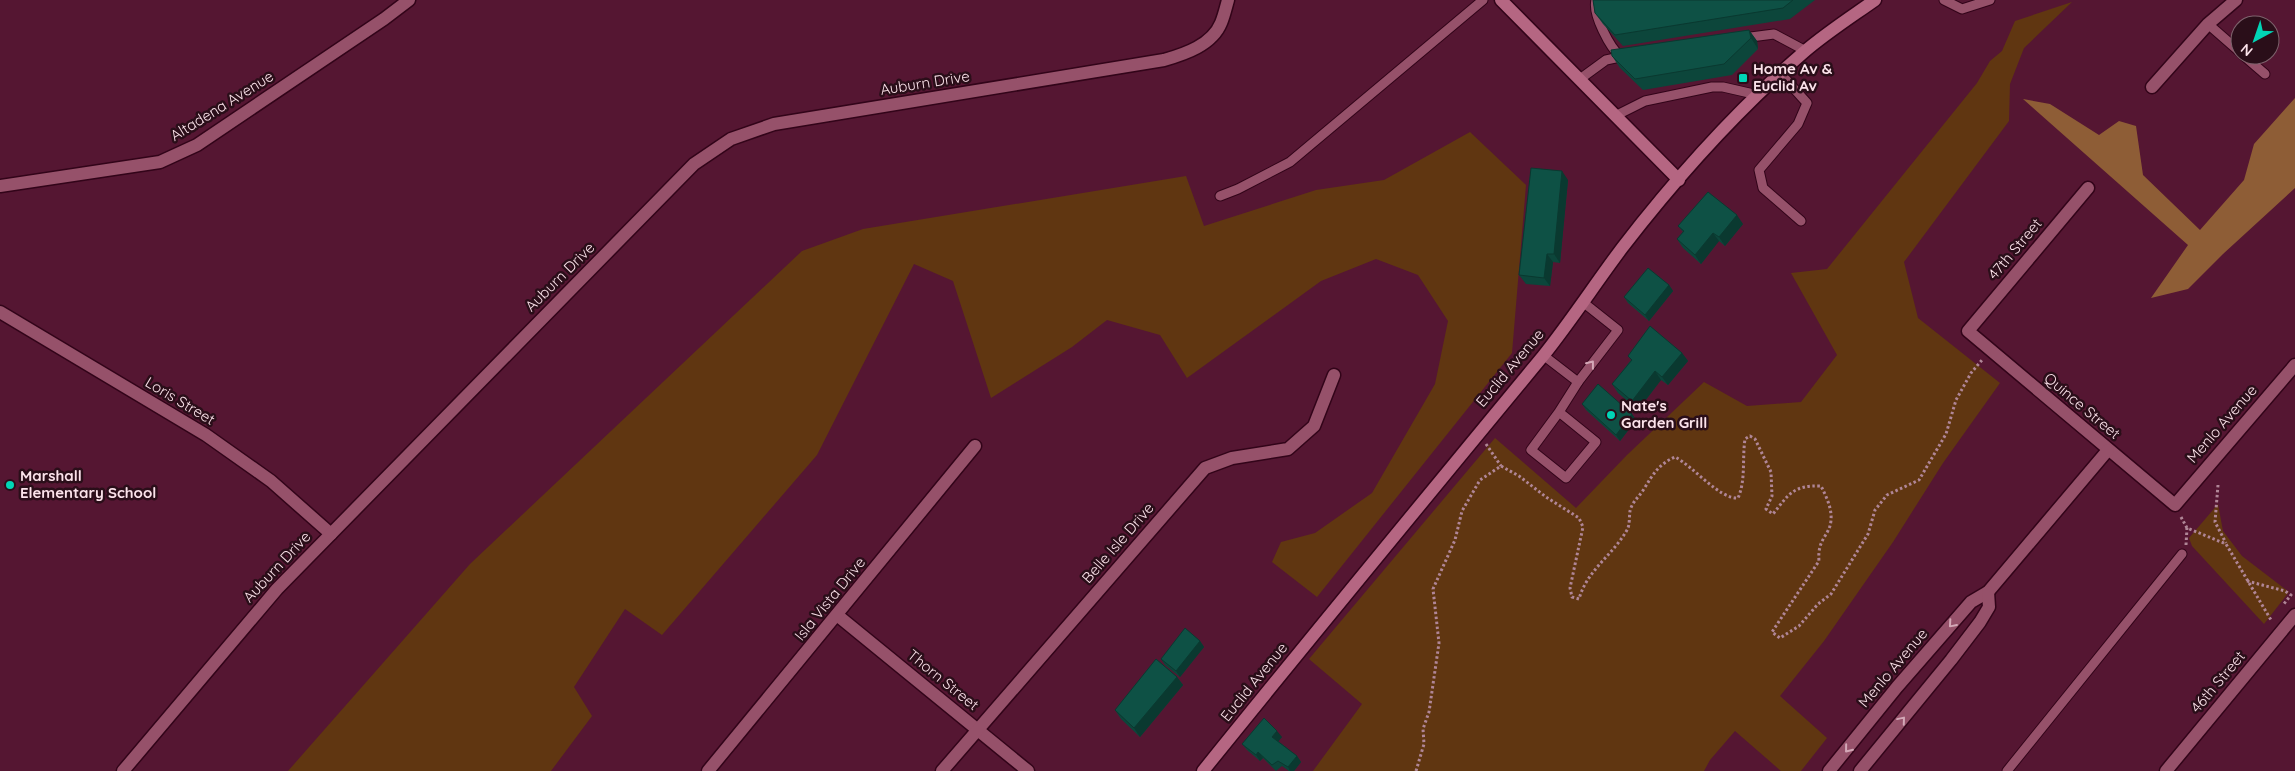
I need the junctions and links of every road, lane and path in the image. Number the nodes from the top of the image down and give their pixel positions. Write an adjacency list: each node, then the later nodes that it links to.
1 (409, 0): 22 (street, Altadena Avenue)
2 (1228, 0): 41 (street, Auburn Drive)
3 (1483, 0): 24 (lane)
4 (1502, 0): 17 (main road)
5 (1596, 0): 17 (lane)
6 (1875, 0): 13 (main road, Euclid Avenue)
7 (1944, 0): 8 (lane)
8 (1990, 0)
9 (2236, 0): 10 (street)
10 (2208, 24): 12 (lane); 18 (street)
11 (1736, 39): 13 (lane)
12 (2230, 43)
13 (1806, 51): 15 (main road, Euclid Avenue)
14 (2255, 65): 16 (lane)
15 (1781, 74): 19 (main road, Euclid Avenue); 25 (lane)
16 (2265, 74)
17 (1580, 79): 20 (main road)
18 (2152, 87)
19 (1758, 95): 20 (lane); 21 (main road, Euclid Avenue)
20 (1615, 116): 21 (main road)
21 (1679, 180): 26 (main road, Euclid Avenue)
22 (0, 186)
23 (2088, 188): 28 (street, 47th Street)
24 (1220, 196)
25 (1801, 221)
26 (1584, 303): 30 (main road, Euclid Avenue); 33 (lane, one-way to 26)
27 (0, 312): 41 (street, Loris Street)
28 (1968, 331): 29 (street, Quince Street)
29 (1990, 350): 37 (street, Quince Street); 38 (path)
30 (1543, 355): 33 (lane); 35 (main road, Euclid Avenue)
31 (2295, 364): 40 (street, Menlo Avenue)
32 (1334, 375): 50 (street, Belle Isle Drive)
33 (1578, 382): 34 (lane)
34 (1559, 412): 34 (lane)
35 (1476, 435): 38 (path); 55 (main road, Euclid Avenue)
36 (975, 446): 47 (street, Isla Vista Drive)
37 (2108, 450): 40 (street, Quince Street); 45 (street, Menlo Avenue)
38 (1501, 466): 56 (path)
39 (2218, 486): 42 (path)
40 (2174, 505): 42 (path)
41 (330, 534): 51 (street, Auburn Drive)
42 (2226, 544): 44 (path)
43 (2182, 554): 59 (lane)
44 (2247, 581): 46 (path); 49 (path)
45 (1988, 592): 57 (street, Menlo Avenue, one-way to 57); 58 (street, Menlo Avenue, one-way to 45)
46 (2291, 595)
47 (837, 615): 50 (street, Thorn Street); 52 (street, Isla Vista Drive)
48 (2295, 615): 60 (street, 46th Street)
49 (2271, 620)
50 (977, 729): 53 (street, Belle Isle Drive); 54 (street, Thorn Street)
51 (123, 771)
52 (708, 771)
53 (942, 771)
54 (1028, 771)
55 (1203, 771)
56 (1416, 771)
57 (1829, 771)
58 (1860, 771)
59 (2007, 771)
60 (2166, 771)

